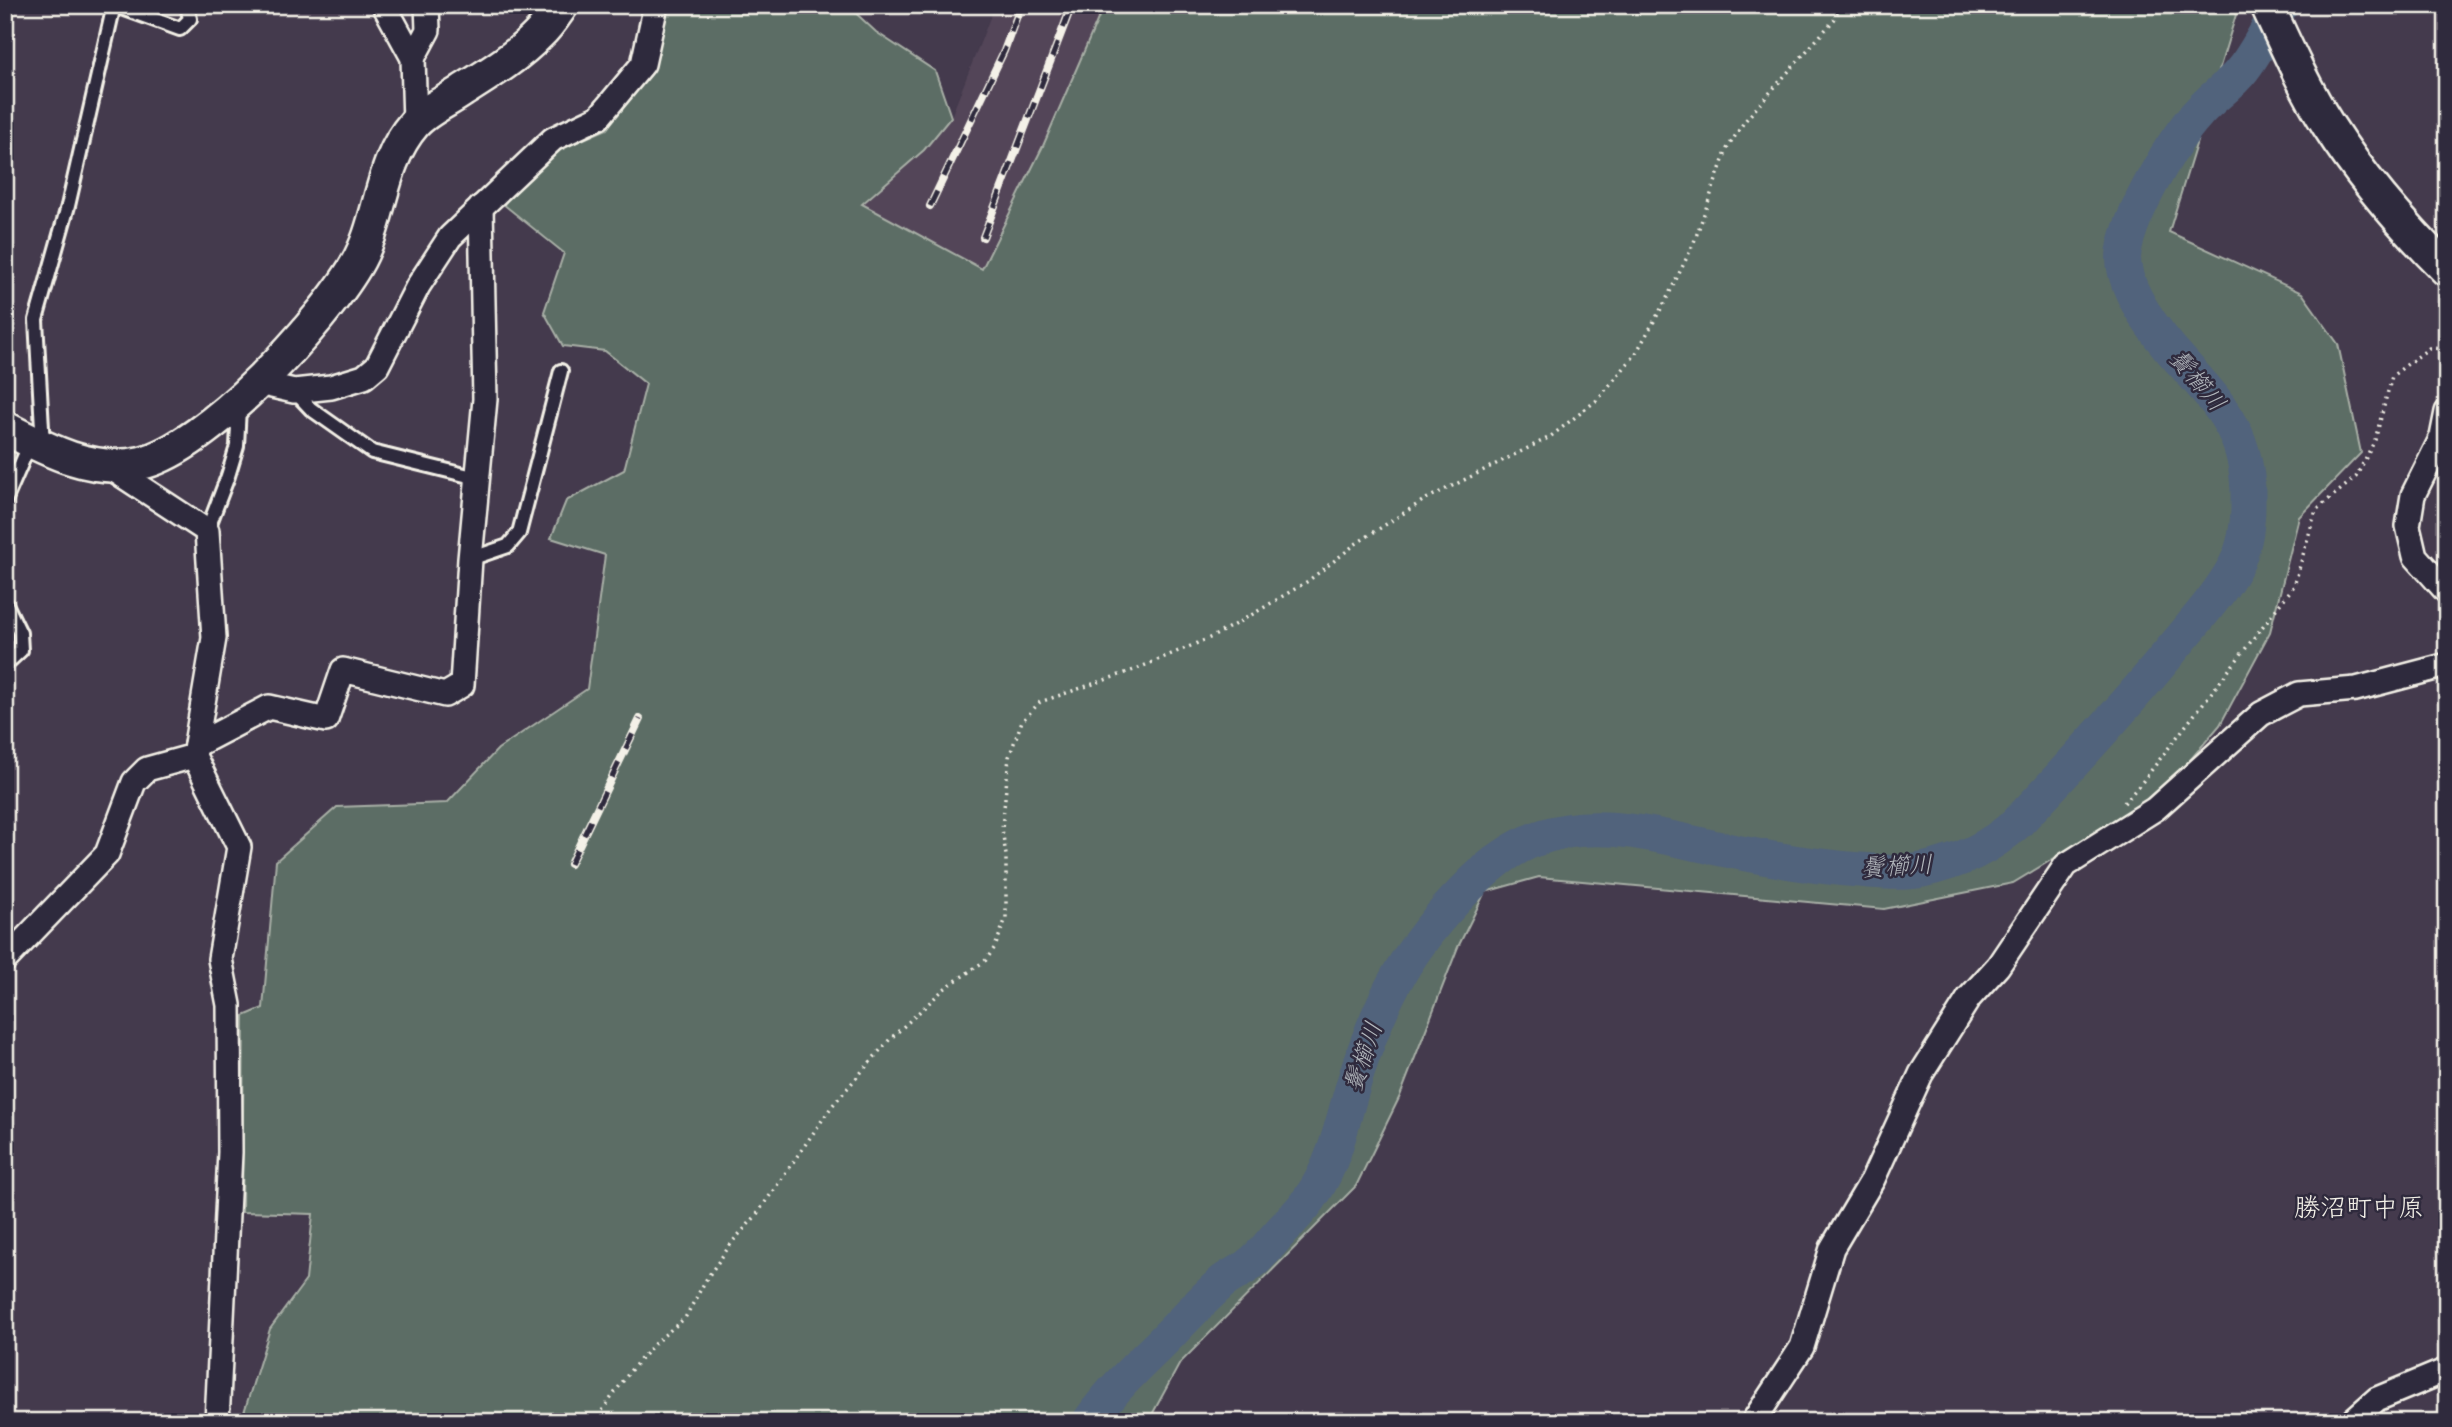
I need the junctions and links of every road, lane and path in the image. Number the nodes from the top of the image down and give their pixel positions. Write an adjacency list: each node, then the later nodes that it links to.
1 (187, 5): 17 (lane)
2 (384, 5): 8 (street)
3 (427, 5): 8 (street)
4 (562, 5): 9 (street)
5 (656, 5): 10 (street)
6 (1841, 5): 32 (path)
7 (2267, 5): 11 (street)
8 (413, 58): 9 (street)
9 (415, 122): 14 (street)
10 (481, 207): 15 (street); 19 (street)
11 (2447, 270)
12 (2447, 349): 28 (path)
13 (561, 371): 22 (lane)
14 (249, 391): 15 (street); 18 (street); 21 (lane)
15 (294, 391): 19 (lane)
16 (2447, 412): 23 (street)
17 (26, 439): 18 (street); 20 (lane)
18 (108, 466): 21 (street)
19 (477, 478): 22 (street)
20 (5, 501)
21 (207, 531): 27 (street)
22 (470, 559): 27 (street)
23 (2447, 592)
24 (5, 602): 25 (lane)
25 (5, 665)
26 (2444, 671): 33 (street)
27 (195, 751): 29 (street); 31 (street)
28 (2118, 809)
29 (5, 960)
30 (2447, 1370): 34 (street)
31 (217, 1422)
32 (594, 1422)
33 (1753, 1422)
34 (2351, 1422)

